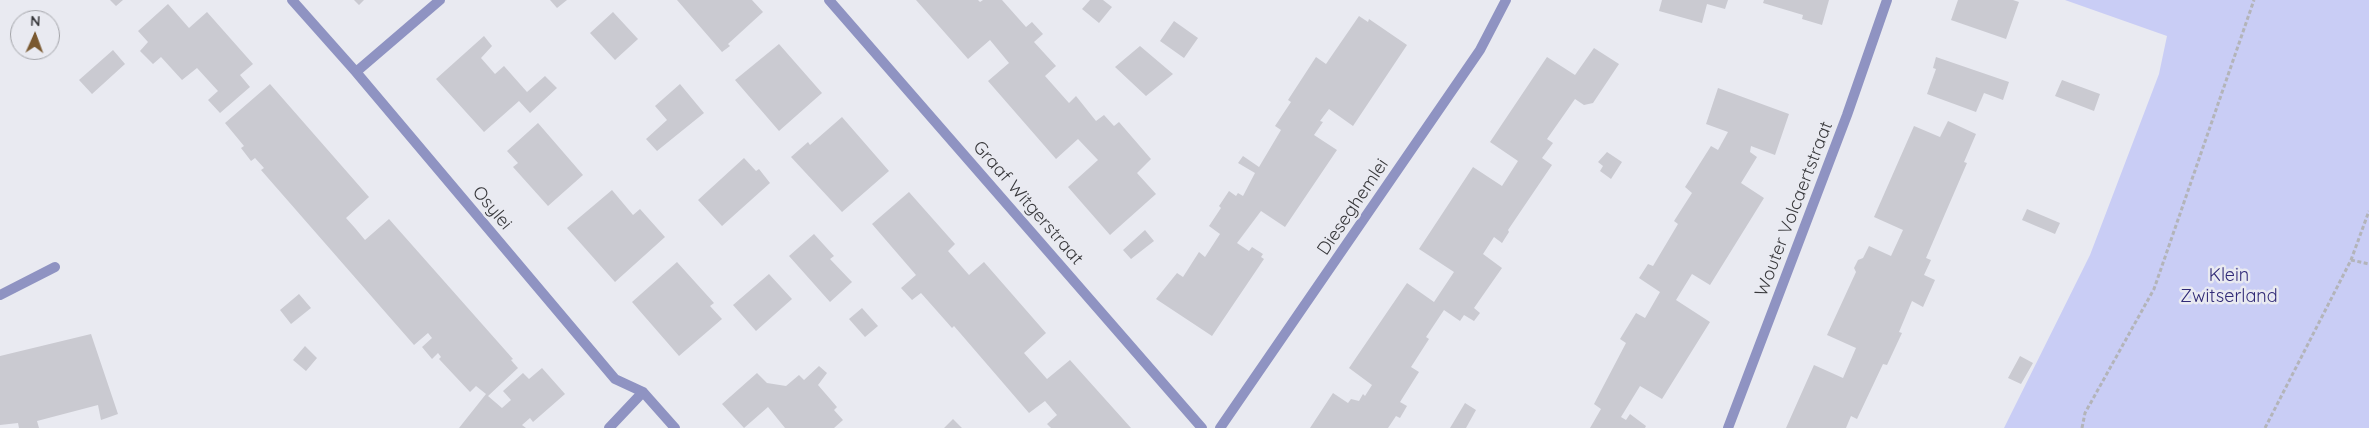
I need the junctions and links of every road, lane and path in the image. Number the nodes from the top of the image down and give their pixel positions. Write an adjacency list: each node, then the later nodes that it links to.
1 (292, 0): 7 (street, Osylei)
2 (440, 0): 7 (street)
3 (828, 0): 16 (street, Graaf Witgerstraat)
4 (1506, 0): 17 (street, Dieseghemlei)
5 (1887, 0): 18 (street, Wouter Volcaertstraat)
6 (2254, 0): 19 (path)
7 (356, 72): 13 (street, Osylei)
8 (2369, 210): 9 (path)
9 (2351, 260): 10 (path); 20 (path)
10 (2369, 264)
11 (54, 267): 12 (street)
12 (0, 295)
13 (643, 392): 14 (street); 15 (street, Osylei)
14 (610, 428)
15 (675, 428)
16 (1202, 428)
17 (1220, 428)
18 (1728, 428)
19 (2082, 428)
20 (2265, 428)

